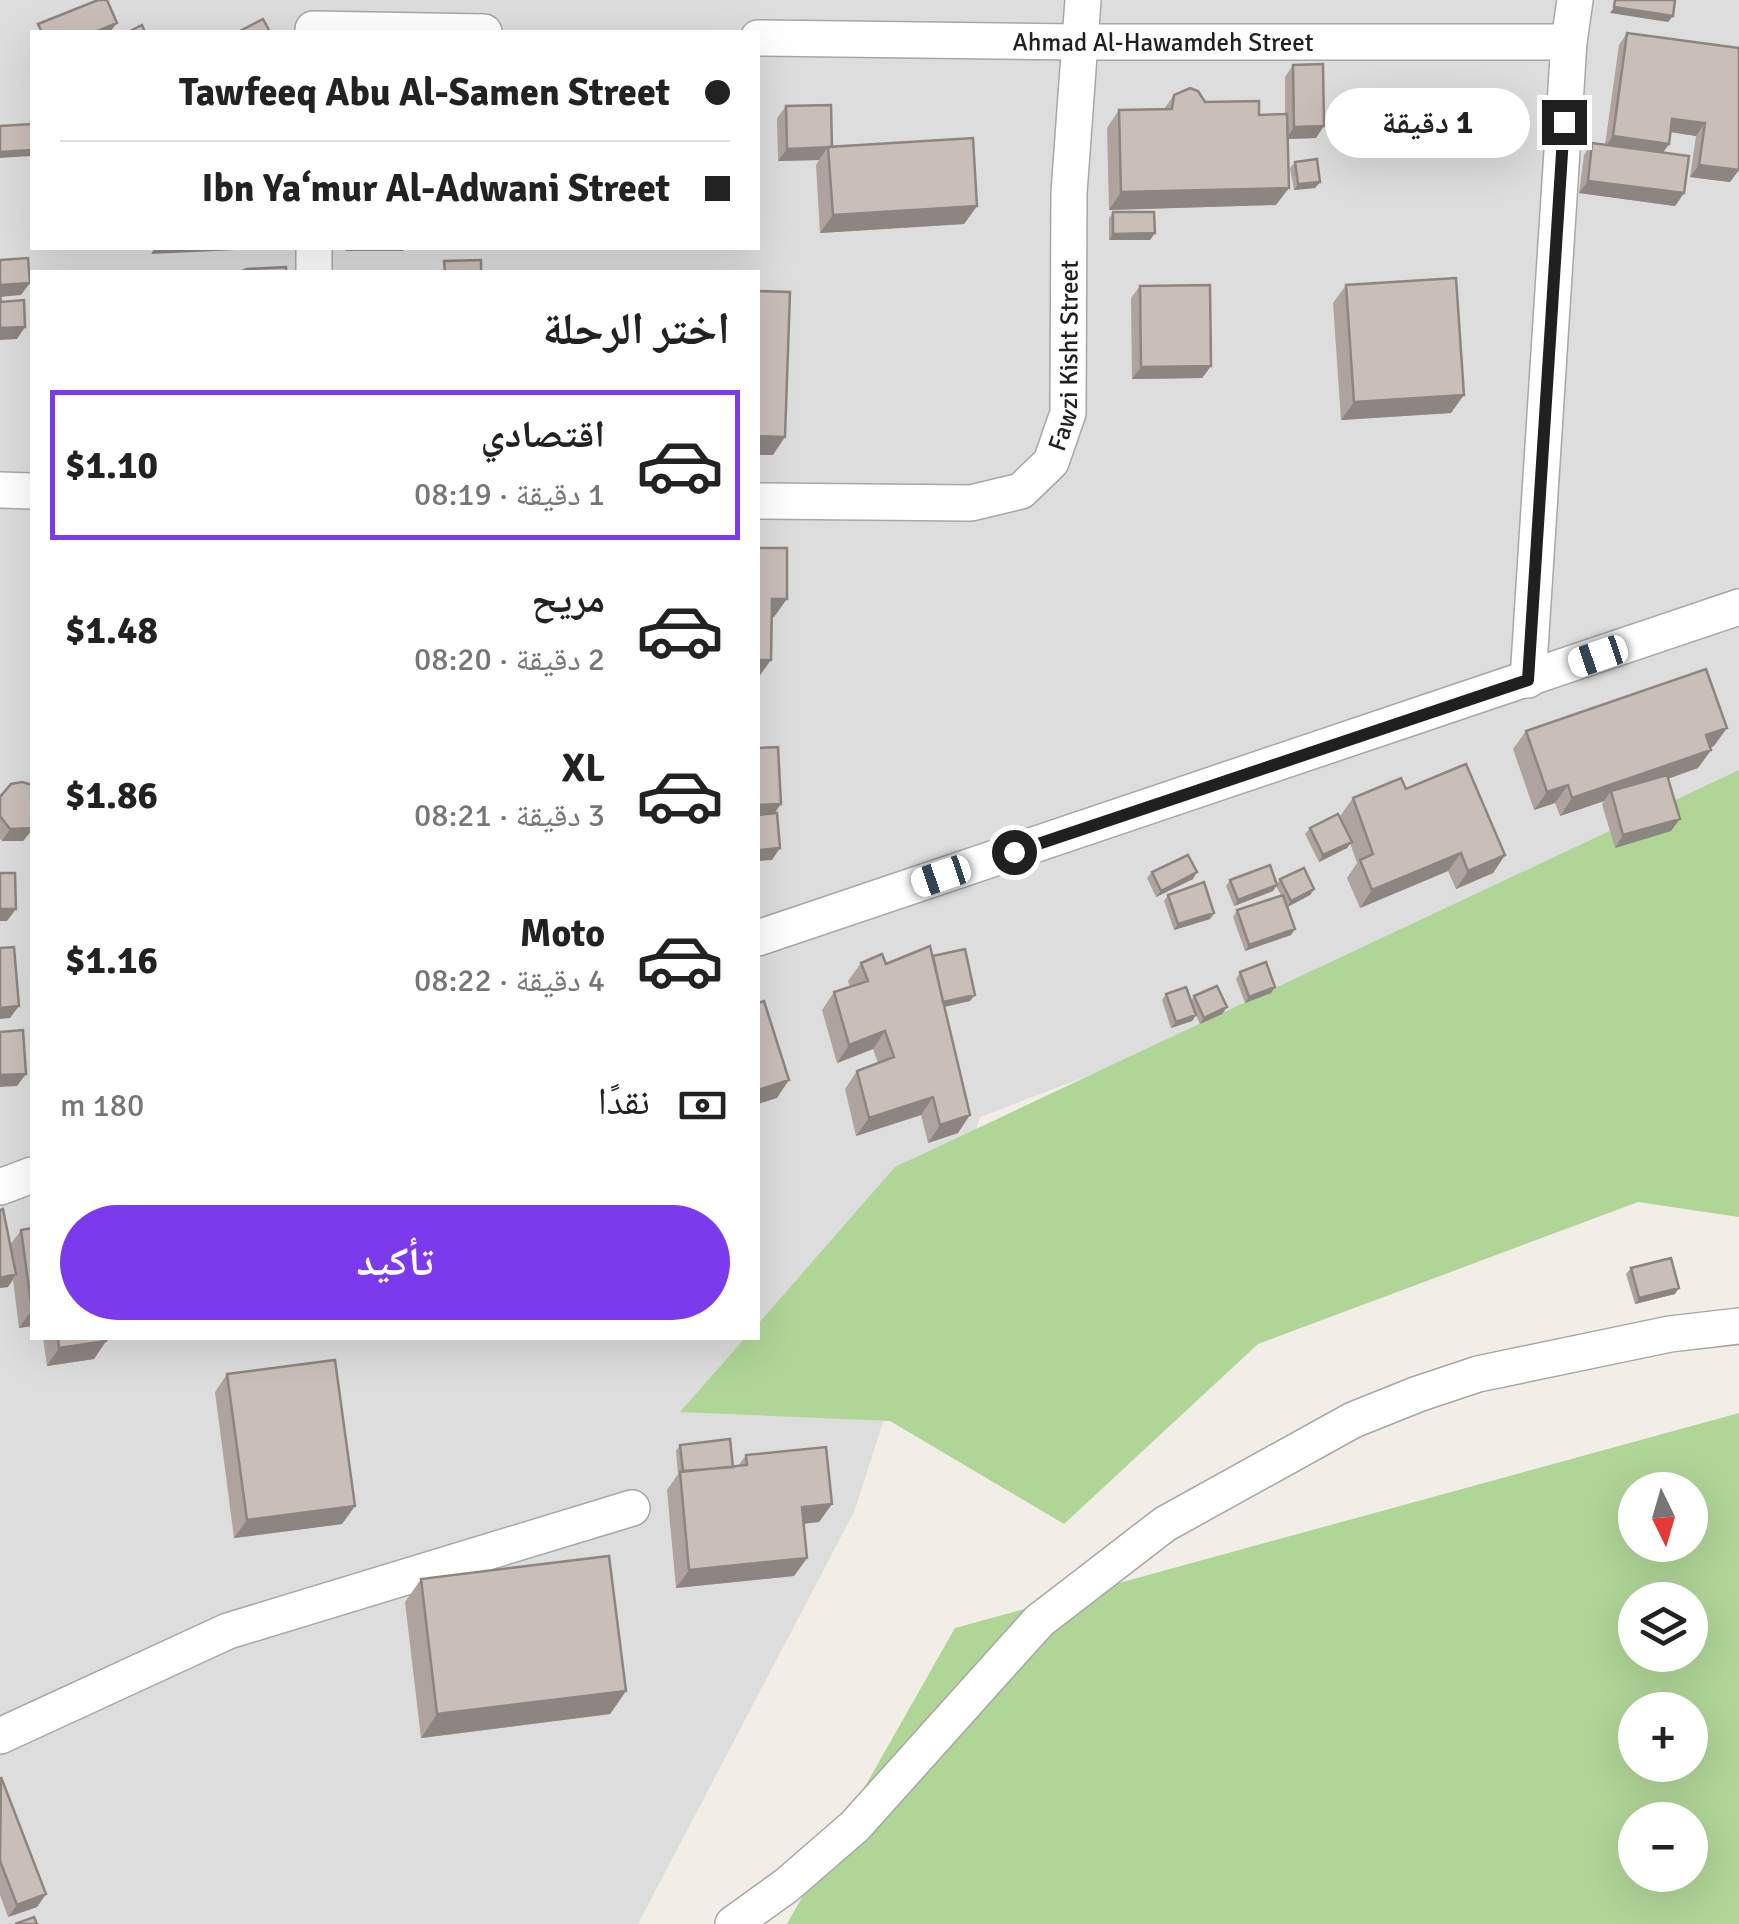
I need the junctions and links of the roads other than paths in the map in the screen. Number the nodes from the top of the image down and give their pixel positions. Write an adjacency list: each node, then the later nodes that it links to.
1 (1083, 0): 6 (street, Fawzi Kisht Street)
2 (1575, 0): 7 (street)
3 (313, 21): 4 (street)
4 (453, 30)
5 (760, 38): 6 (street, Ahmad Al-Hawamdeh Street)
6 (1079, 42): 7 (street, Ahmad Al-Hawamdeh Street); 10 (street, Fawzi Kisht Street)
7 (1569, 42): 12 (street)
8 (0, 490): 9 (street)
9 (30, 491)
10 (760, 500)
11 (1739, 607): 12 (street)
12 (1528, 680): 13 (street)
13 (760, 937)
14 (30, 1177): 15 (street)
15 (0, 1187)
16 (1739, 1326): 19 (street)
17 (632, 1508): 18 (street)
18 (0, 1736)
19 (732, 1924)

